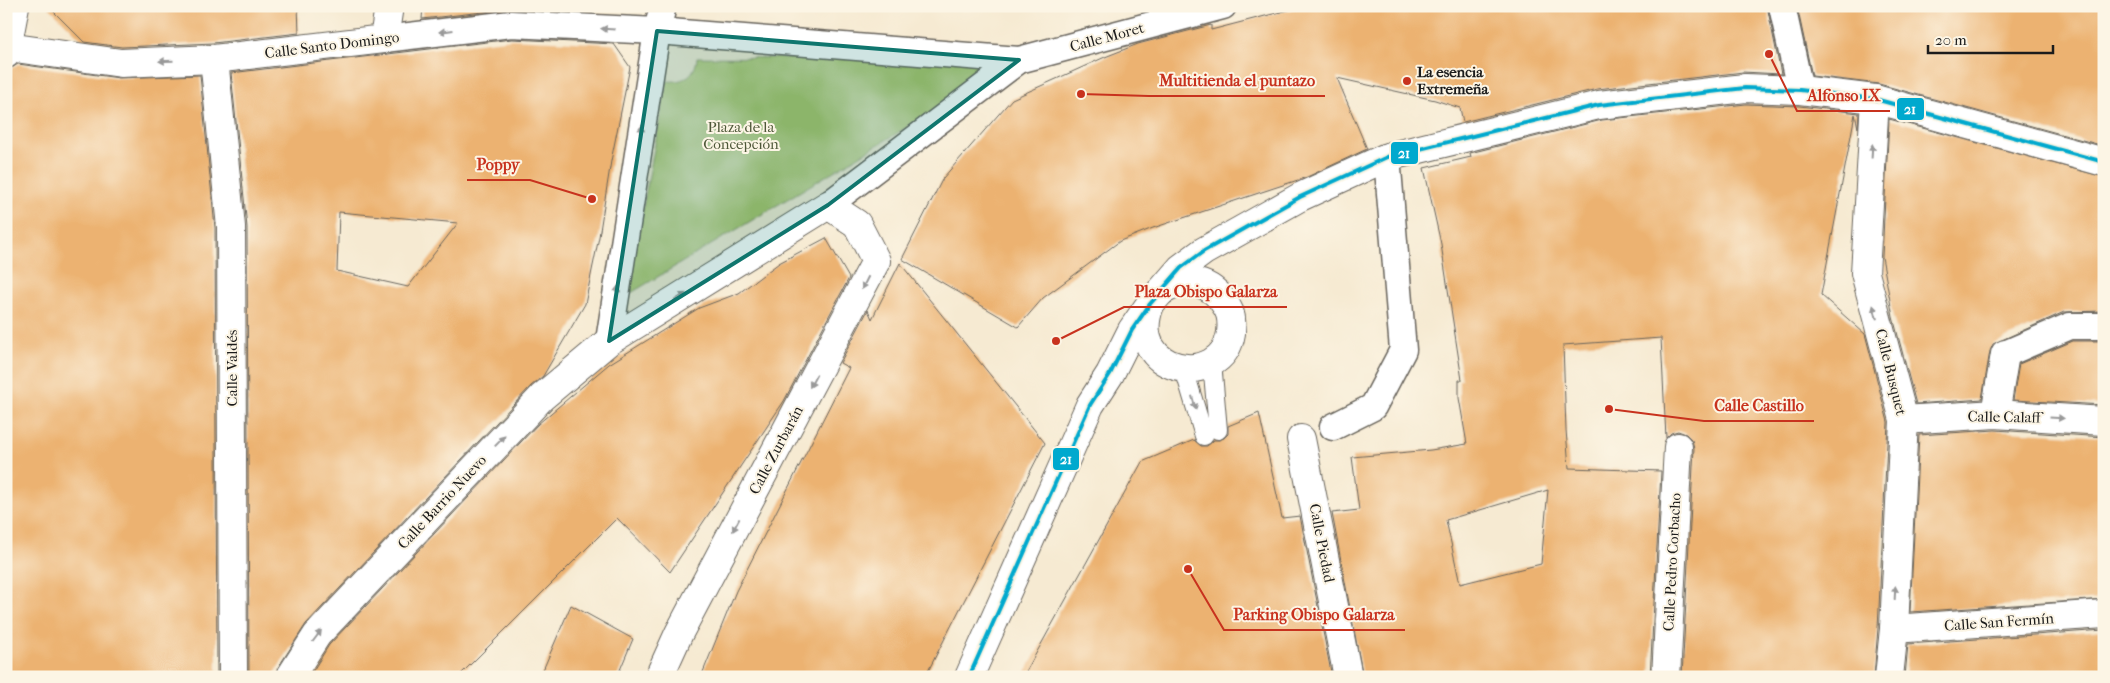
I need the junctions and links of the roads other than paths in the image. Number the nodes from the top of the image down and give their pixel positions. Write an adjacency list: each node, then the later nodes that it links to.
1 (15, 6): 7 (street)
2 (389, 6): 6 (street)
3 (1224, 6): 9 (street, Calle Moret)
4 (1782, 6): 10 (street)
5 (660, 19): 6 (street, Calle Santo Domingo, one-way to 6); 9 (street); 17 (street, one-way to 5)
6 (384, 39): 8 (street, Calle Santo Domingo)
7 (7, 51): 8 (street, Calle Santo Domingo, one-way to 7)
8 (214, 59): 29 (street, Calle Valdés)
9 (1019, 60): 14 (street)
10 (1800, 90): 11 (street); 12 (street)
11 (1875, 100): 13 (street); 22 (street, Calle Busquet, one-way to 11)
12 (1387, 157): 15 (street); 24 (street)
13 (2104, 162)
14 (828, 205): 17 (street, one-way to 14); 31 (street, Calle Zurbarán, one-way to 31)
15 (1154, 298): 19 (street); 20 (street); 32 (street)
16 (2104, 326): 18 (street)
17 (609, 341): 30 (street, Calle Barrio Nuevo, one-way to 17)
18 (2005, 354): 21 (street)
19 (1212, 362): 20 (street); 20 (lane, one-way to 19)
20 (1184, 369)
21 (1995, 414): 22 (street, Calle Calaff); 23 (street, Calle Calaff, one-way to 23)
22 (1904, 420): 28 (street, Calle Busquet, one-way to 22)
23 (2104, 421)
24 (1333, 427)
25 (1301, 439): 33 (street, Calle Piedad)
26 (1678, 447): 34 (street, Calle Pedro Corbacho)
27 (2104, 614): 28 (street, Calle San Fermín)
28 (1894, 629): 35 (street, Calle Busquet)
29 (233, 677)
30 (290, 677)
31 (659, 677)
32 (969, 677)
33 (1348, 677)
34 (1666, 677)
35 (1889, 677)

